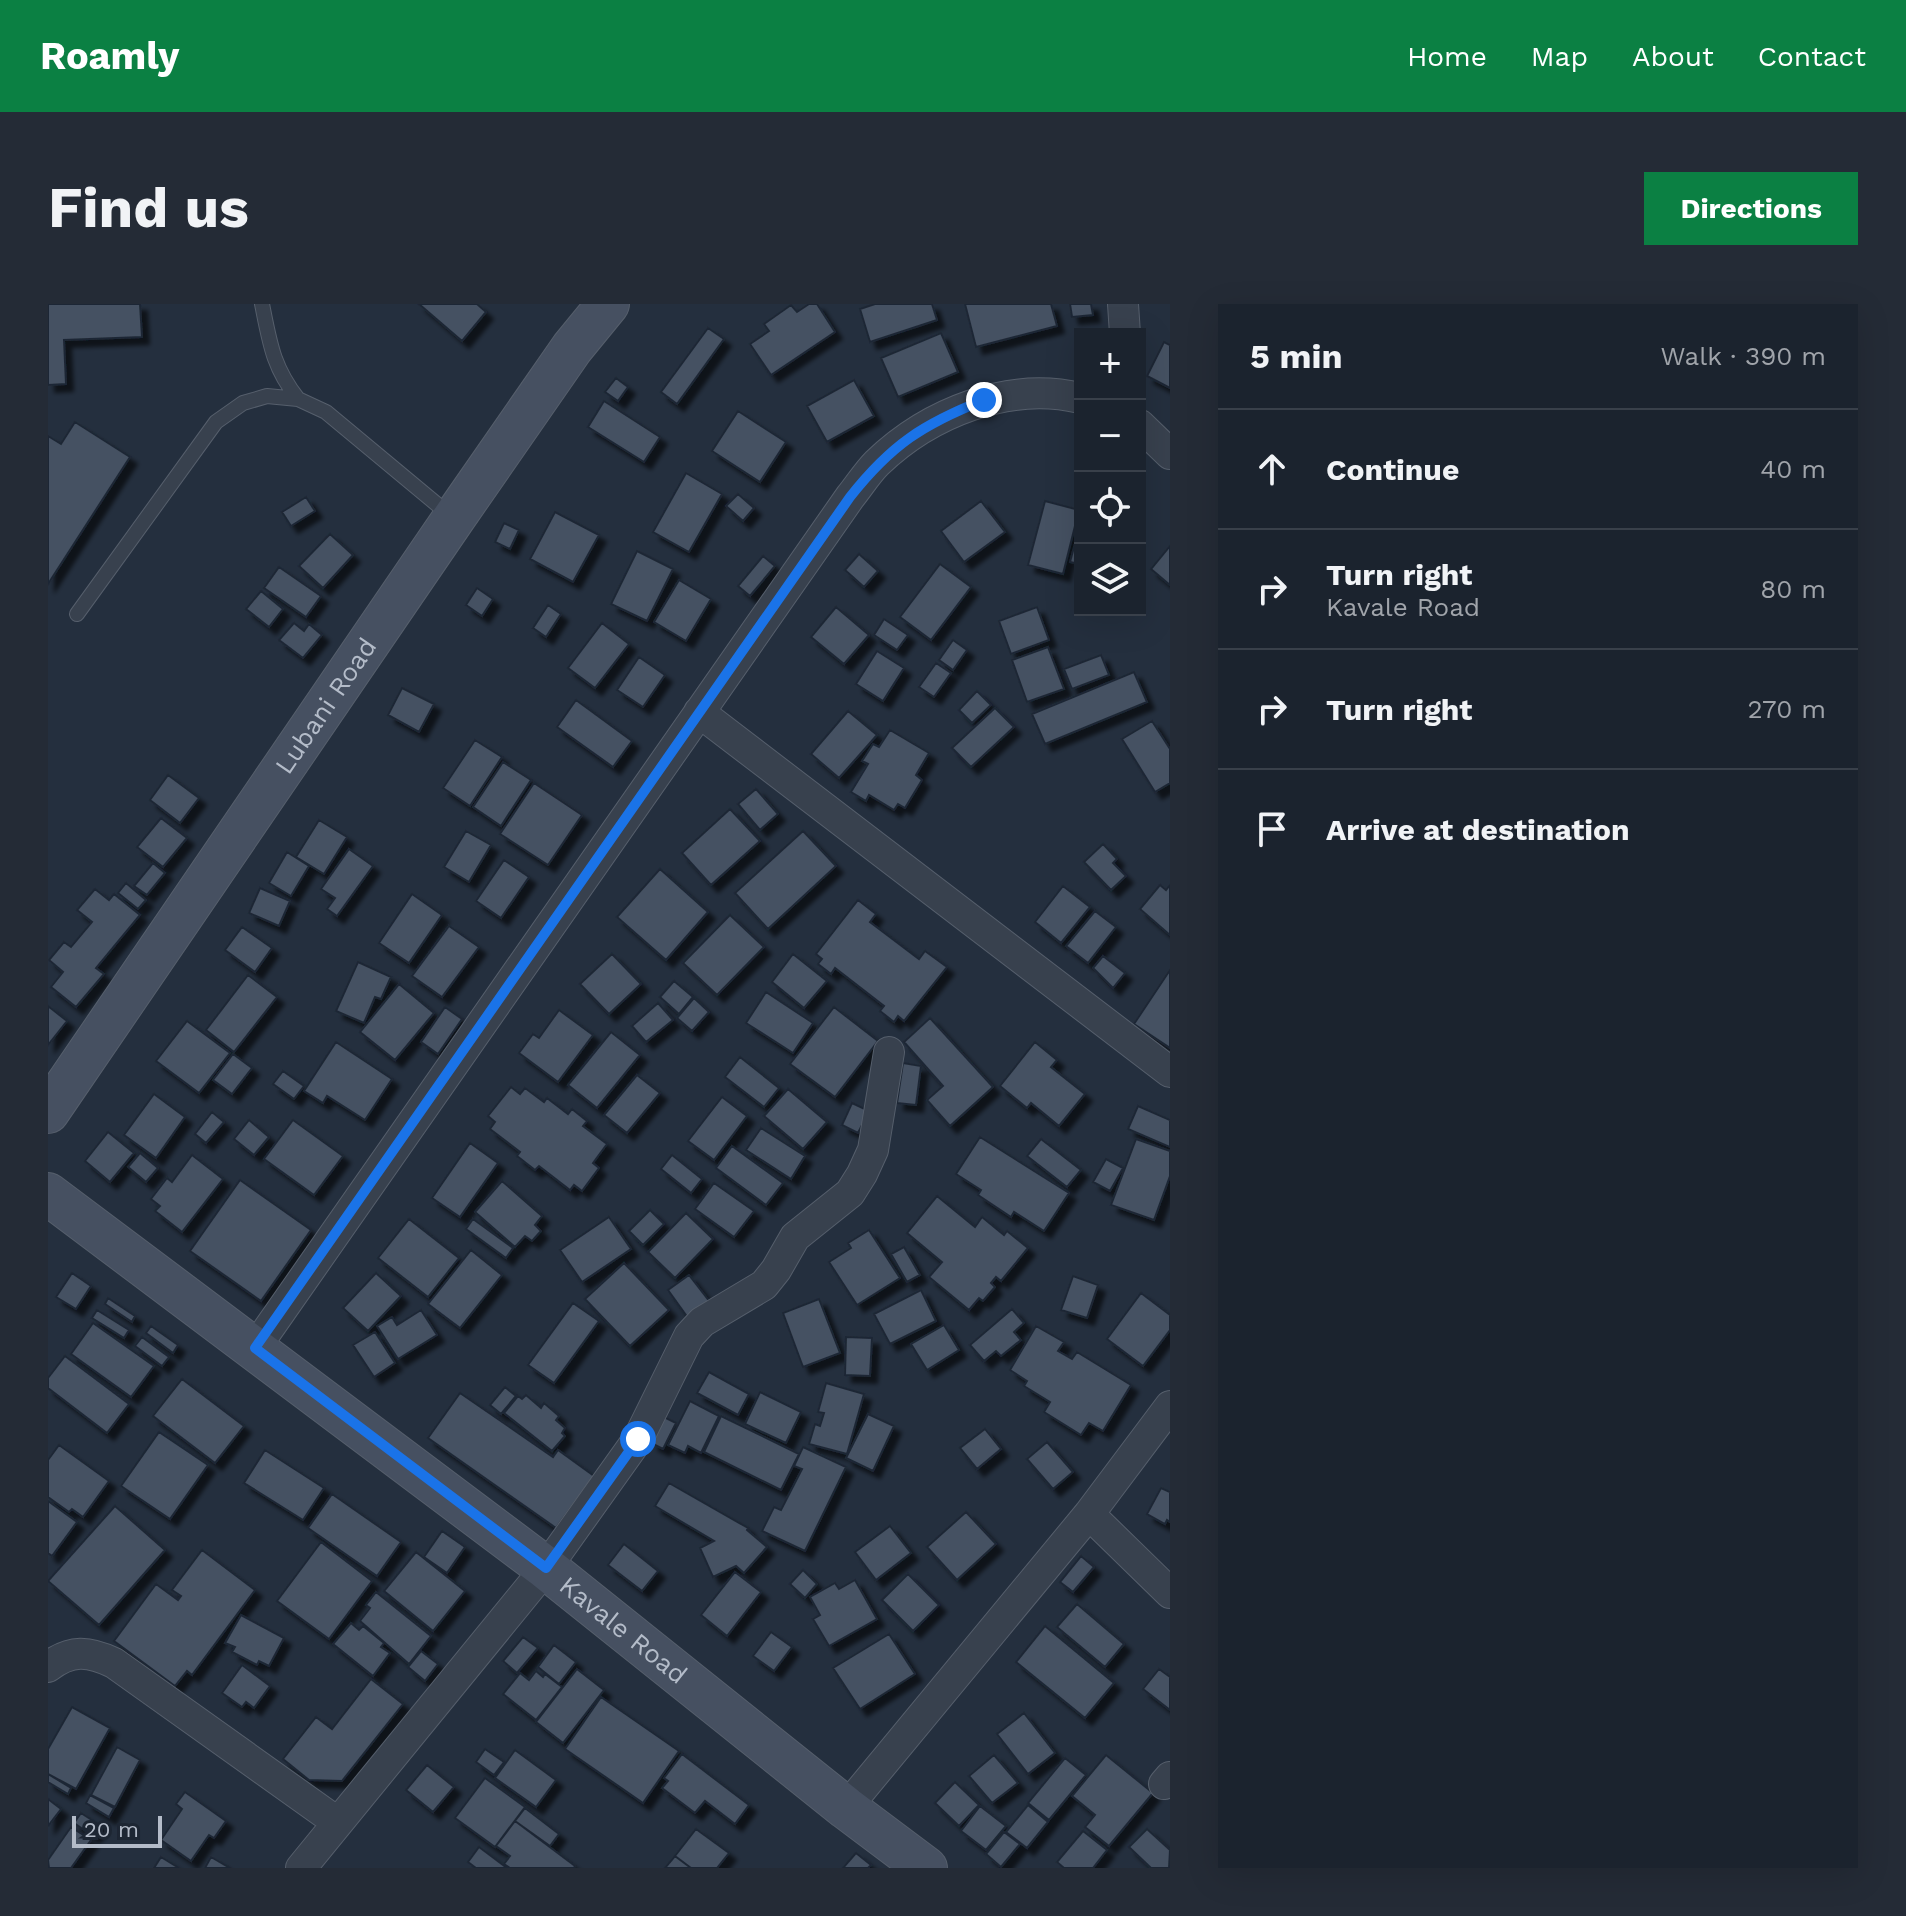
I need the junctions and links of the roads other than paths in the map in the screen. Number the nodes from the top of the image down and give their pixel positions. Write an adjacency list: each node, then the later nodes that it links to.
1 (262, 304): 6 (lane)
2 (608, 304): 9 (street, Lubani Road)
3 (1123, 304): 4 (street)
4 (1125, 328)
5 (1074, 398): 11 (street)
6 (298, 399): 9 (lane); 10 (lane)
7 (1146, 428): 8 (street)
8 (1170, 454)
9 (454, 518): 14 (street, Lubani Road)
10 (77, 614)
11 (699, 712): 13 (street); 16 (street)
12 (889, 1052): 19 (street)
13 (1170, 1072)
14 (48, 1112)
15 (48, 1194): 16 (street, Kavale Road)
16 (255, 1348): 19 (street, Kavale Road)
17 (1170, 1406): 18 (street)
18 (1089, 1514): 20 (street); 22 (street)
19 (546, 1568): 22 (street, Kavale Road); 23 (street)
20 (1170, 1593)
21 (48, 1667): 23 (street)
22 (846, 1808): 25 (street, Kavale Road)
23 (337, 1822): 24 (street)
24 (301, 1868)
25 (926, 1868)

